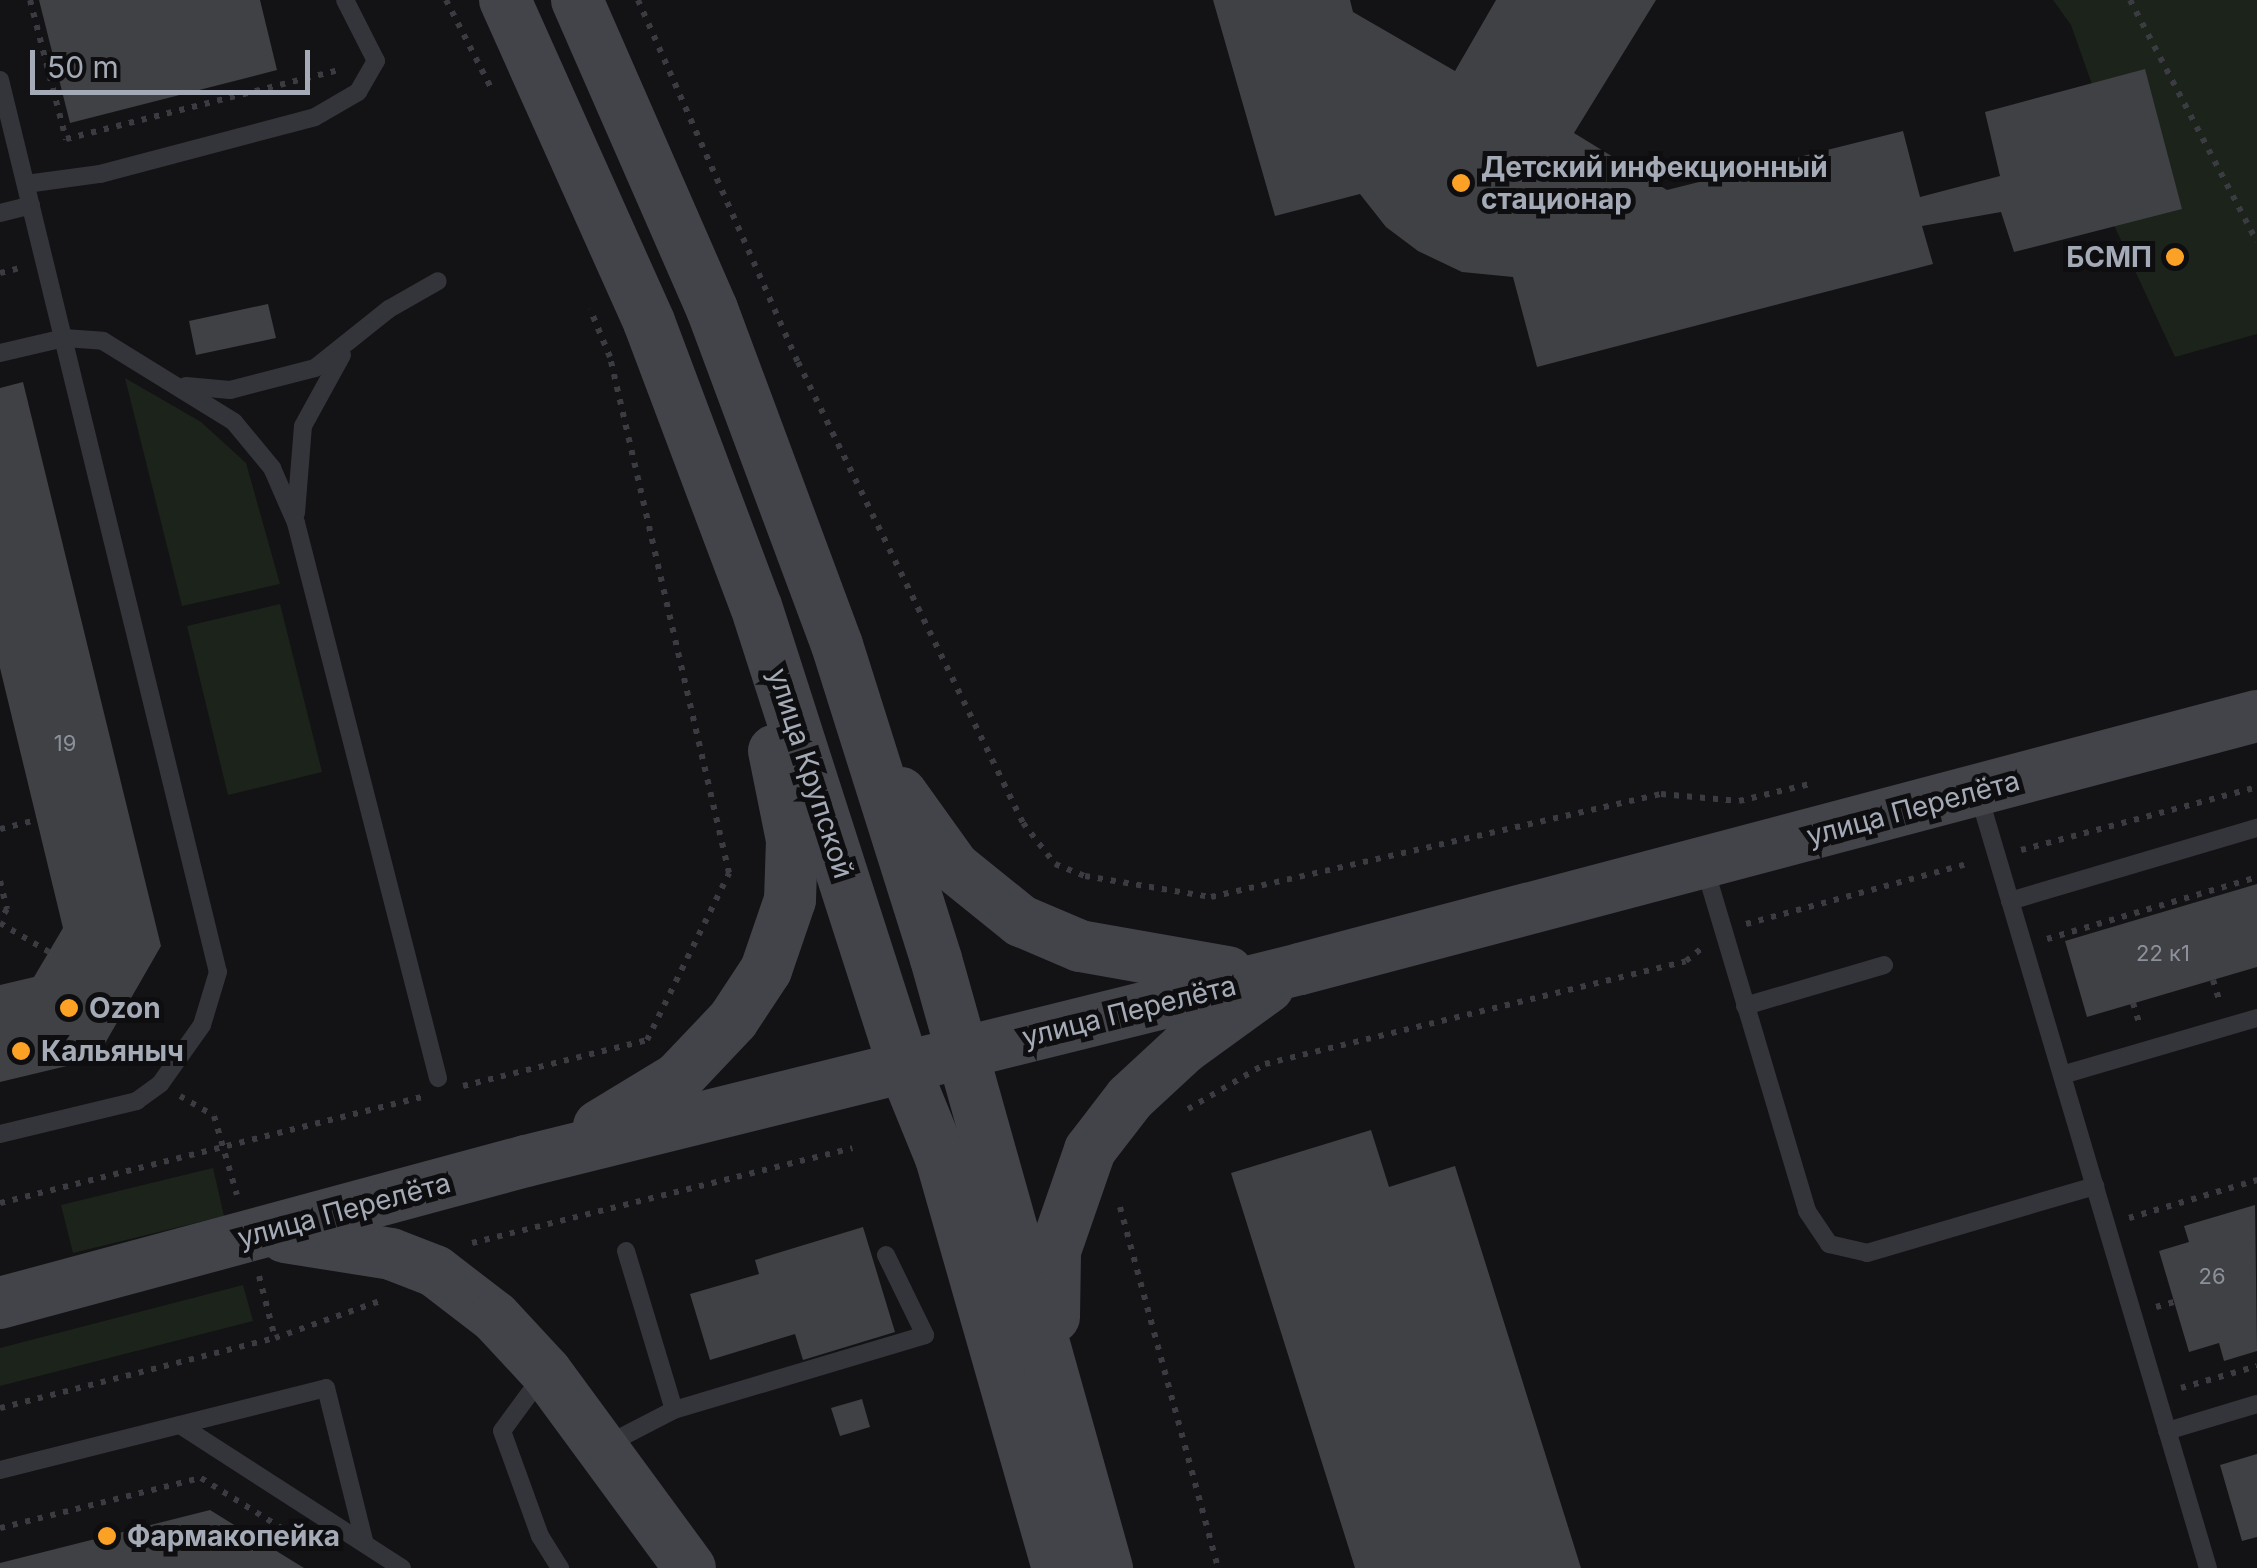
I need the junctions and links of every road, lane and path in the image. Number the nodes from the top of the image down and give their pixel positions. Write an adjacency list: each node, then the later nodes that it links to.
1 (30, 0): 8 (path)
2 (345, 0): 8 (lane)
3 (446, 0): 10 (path)
4 (505, 0): 22 (main road, улица Крупской)
5 (577, 0): 24 (main road)
6 (638, 0): 25 (path)
7 (2130, 0): 14 (path)
8 (376, 61): 11 (lane)
9 (0, 80): 11 (lane)
10 (498, 102)
11 (26, 184): 12 (lane)
12 (31, 206): 13 (lane); 17 (lane)
13 (0, 214)
14 (2257, 242)
15 (438, 281): 18 (lane)
16 (589, 306): 52 (path)
17 (64, 338): 19 (lane); 20 (lane); 55 (lane)
18 (352, 343): 20 (lane); 21 (lane)
19 (0, 353)
20 (186, 386): 21 (lane)
21 (296, 522): 51 (lane)
22 (756, 606): 49 (main road, улица Крупской); 58 (main road)
23 (2257, 716): 27 (main road, улица Перелёта)
24 (875, 758): 41 (main road); 48 (main road)
25 (1835, 778)
26 (2257, 787): 31 (path)
27 (1977, 791): 31 (lane); 32 (main road, улица Перелёта)
28 (37, 820): 30 (path)
29 (2257, 828): 35 (lane)
30 (0, 829)
31 (1997, 856): 35 (lane); 37 (path)
32 (1704, 864): 37 (lane); 41 (main road, улица Перелёта)
33 (2257, 877): 38 (path)
34 (0, 881): 36 (path)
35 (2010, 901): 50 (lane)
36 (0, 922): 39 (path)
37 (1724, 930): 44 (lane); 54 (path)
38 (2036, 942)
39 (49, 952)
40 (1884, 965): 44 (lane)
41 (1300, 968): 48 (main road, улица Перелёта); 75 (main road)
42 (2213, 980): 45 (path)
43 (2133, 1003): 47 (path)
44 (1746, 1006): 60 (lane)
45 (2222, 1012)
46 (2257, 1018): 50 (lane)
47 (2143, 1035)
48 (962, 1052): 49 (main road, улица Перелёта); 75 (main road)
49 (904, 1067): 58 (main road, улица Перелёта); 90 (main road, улица Крупской)
50 (2062, 1076): 60 (lane)
51 (440, 1085): 56 (path)
52 (460, 1087)
53 (214, 1116): 56 (path)
54 (1174, 1118)
55 (0, 1134)
56 (224, 1147): 62 (path); 64 (path)
57 (852, 1148): 65 (path)
58 (526, 1160): 64 (main road, улица Перелёта)
59 (2257, 1180): 63 (path)
60 (2095, 1186): 81 (lane)
61 (1120, 1198): 92 (path)
62 (0, 1204)
63 (2129, 1217)
64 (253, 1240): 70 (main road, улица Перелёта); 72 (path); 74 (main road)
65 (452, 1248)
66 (626, 1251): 79 (lane)
67 (886, 1255): 79 (lane)
68 (401, 1296): 72 (path)
69 (2174, 1302): 71 (path)
70 (0, 1303)
71 (2156, 1307)
72 (275, 1338): 78 (path)
73 (2257, 1366): 76 (path)
74 (546, 1372): 82 (main road); 88 (lane)
75 (1053, 1374): 91 (main road)
76 (2180, 1388)
77 (2257, 1404): 81 (lane)
78 (0, 1408)
79 (674, 1410): 82 (lane)
80 (180, 1425): 83 (lane); 85 (lane); 85 (lane)
81 (2167, 1430): 93 (lane)
82 (599, 1448): 89 (main road)
83 (0, 1470)
84 (0, 1528): 86 (path)
85 (364, 1540): 87 (lane)
86 (329, 1558)
87 (402, 1568)
88 (560, 1568)
89 (690, 1568)
90 (1058, 1568)
91 (1107, 1568)
92 (1218, 1568)
93 (2208, 1568)

